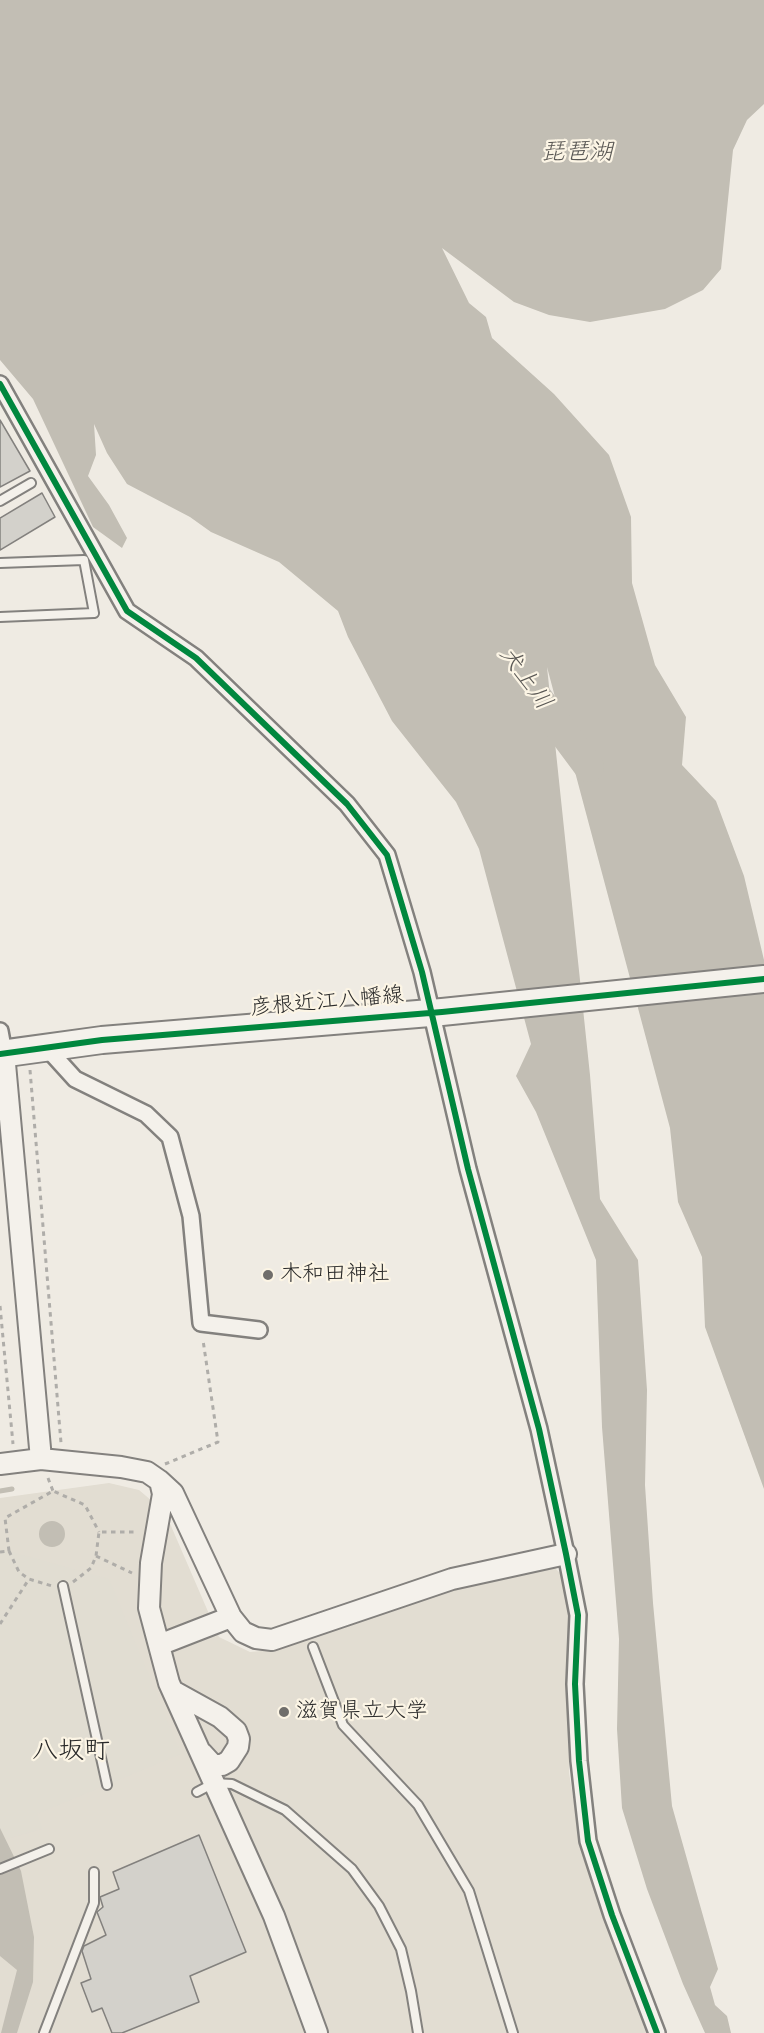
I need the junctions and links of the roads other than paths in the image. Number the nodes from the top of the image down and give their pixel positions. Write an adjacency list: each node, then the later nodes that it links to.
1 (0, 384): 7 (street)
2 (31, 483): 3 (lane)
3 (0, 501)
4 (0, 563): 5 (lane)
5 (0, 618)
6 (764, 980): 7 (main road, 彦根近江八幡線)
7 (436, 1012): 8 (main road, 彦根近江八幡線); 13 (street)
8 (15, 1047): 9 (street); 10 (street)
9 (259, 1330)
10 (40, 1459): 11 (street); 12 (street)
11 (7, 1463)
12 (154, 1476): 15 (street); 16 (street)
13 (566, 1554): 15 (street); 29 (street)
14 (63, 1586): 20 (lane)
15 (231, 1617): 16 (street)
16 (159, 1645): 18 (street)
17 (313, 1647): 28 (lane)
18 (173, 1691): 19 (street); 19 (street)
19 (200, 1751): 21 (street)
20 (107, 1785)
21 (206, 1787): 26 (street); 27 (lane)
22 (49, 1849): 23 (lane)
23 (0, 1869)
24 (94, 1872): 25 (lane)
25 (44, 2033)
26 (317, 2033)
27 (418, 2033)
28 (513, 2033)
29 (657, 2033)

